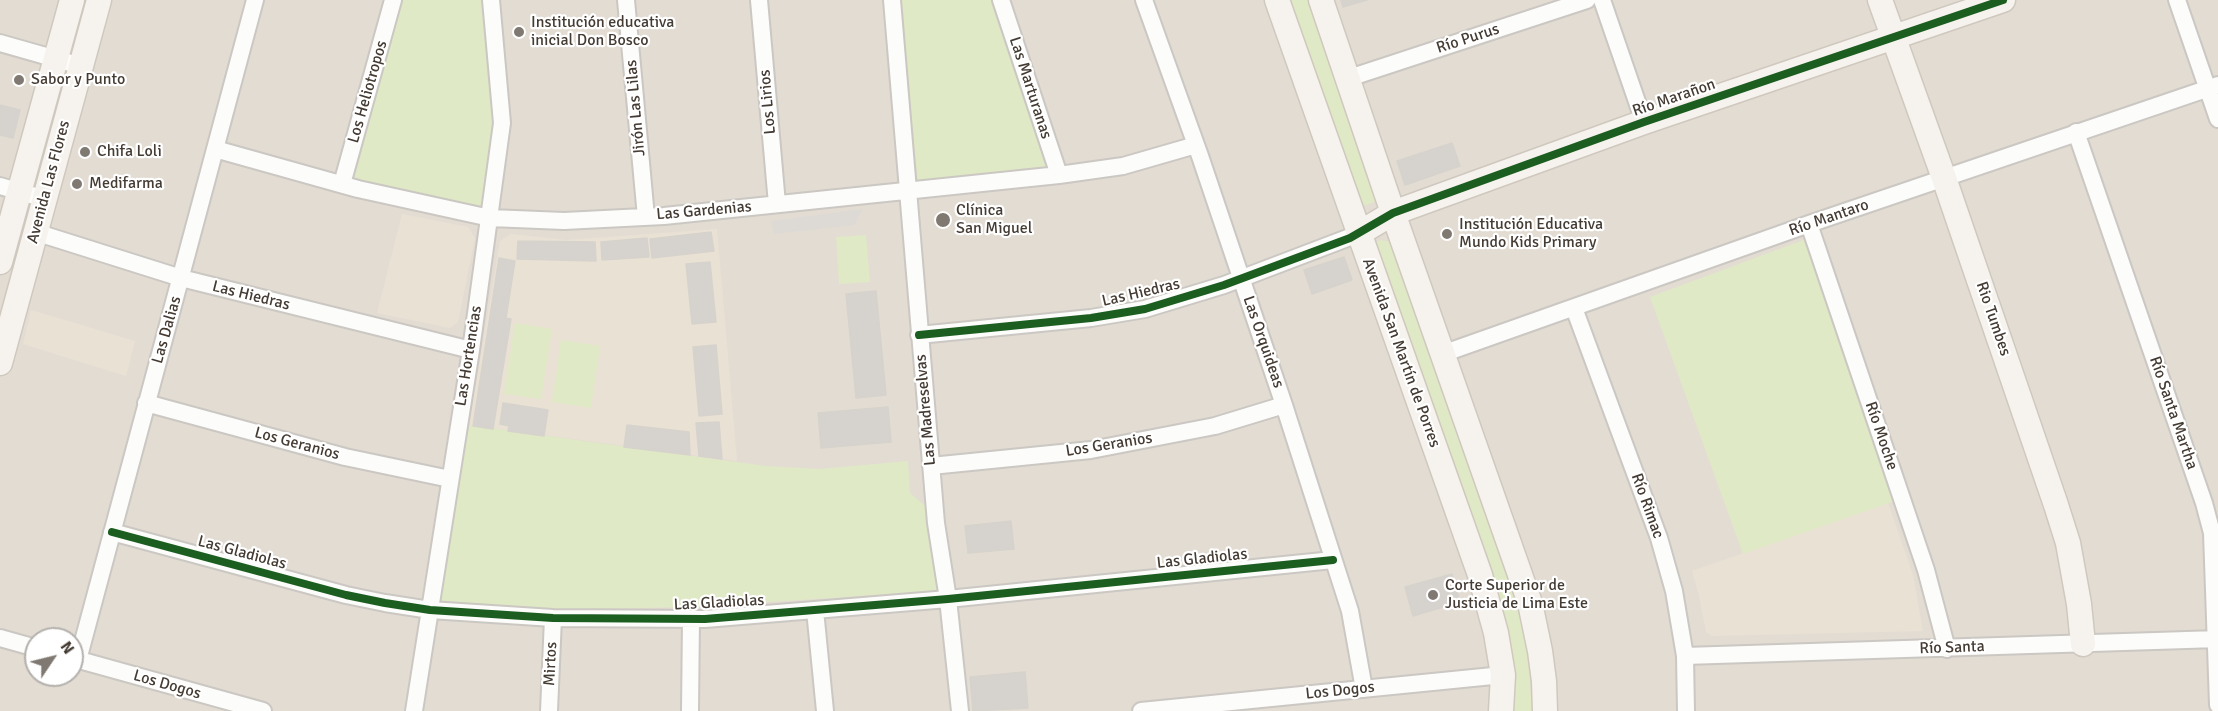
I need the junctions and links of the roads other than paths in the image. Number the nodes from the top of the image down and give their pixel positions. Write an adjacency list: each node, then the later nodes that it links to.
1 (72, 0): 21 (street, Avenida Las Flores)
2 (99, 0): 22 (street, Avenida Las Flores)
3 (255, 0): 29 (street, Las Dalias)
4 (393, 0): 32 (street, Los Heliotropos)
5 (490, 0): 39 (street, Las Hortencias)
6 (626, 0): 38 (street, Jirón Las Lilas)
7 (759, 0): 36 (street, Los Lirios)
8 (892, 0): 34 (street, Las Madreselvas)
9 (1001, 0): 30 (street, Las Marturanas)
10 (1144, 0): 28 (street, Las Orquideas)
11 (1278, 0): 42 (street, Avenida San Martín de Porres)
12 (1321, 0): 23 (street)
13 (1587, 0): 23 (street, Río Purus)
14 (1602, 0): 26 (street)
15 (1880, 0): 19 (street, Rio Tumbes)
16 (2003, 0): 18 (street, Río Marañon)
17 (2177, 0): 24 (street)
18 (1964, 7): 19 (street, Río Marañon)
19 (1894, 39): 26 (street, Río Marañon); 31 (street, Rio Tumbes)
20 (0, 43): 21 (street)
21 (56, 58): 22 (street); 33 (street, Avenida Las Flores)
22 (81, 66): 35 (street, Avenida Las Flores)
23 (1348, 78): 37 (street)
24 (2213, 86): 25 (street); 27 (street, Río Mantaro)
25 (2218, 119)
26 (1644, 122): 37 (street, Río Marañon)
27 (2076, 132): 31 (street, Río Mantaro); 65 (street, Río Santa Martha)
28 (1196, 145): 30 (street, Las Gardenias); 45 (street, Las Orquideas)
29 (214, 149): 32 (street, Las Gardenias); 44 (street, Las Dalias)
30 (1059, 175): 34 (street, Las Gardenias)
31 (1944, 178): 40 (street, Río Mantaro); 66 (street, Rio Tumbes)
32 (342, 184): 39 (street, Las Gardenias)
33 (9, 189): 35 (street); 43 (street, Avenida Las Flores)
34 (909, 190): 36 (street, Las Gardenias); 48 (street, Las Madreselvas)
35 (45, 199): 41 (street, Avenida Las Flores)
36 (777, 204): 38 (street, Las Gardenias)
37 (1393, 213): 42 (street, Río Marañon); 50 (street)
38 (646, 217): 39 (street, Las Gardenias)
39 (490, 218): 49 (street, Las Hortencias)
40 (1809, 224): 46 (street, Río Mantaro); 68 (street, Río Moche)
41 (35, 232): 44 (street, Las Hiedras); 47 (street, Avenida Las Flores)
42 (1358, 234): 45 (street, Las Hiedras); 71 (street, Avenida San Martín de Porres)
43 (0, 262)
44 (181, 278): 49 (street, Las Hiedras); 52 (street, Las Dalias)
45 (1242, 279): 48 (street, Las Hiedras); 53 (street, Las Orquideas)
46 (1574, 308): 50 (street, Río Mantaro); 69 (street, Río Rimac)
47 (4, 329): 51 (street, Avenida Las Flores)
48 (919, 335): 54 (street, Las Madreselvas)
49 (471, 350): 55 (street, Las Hortencias)
50 (1442, 354): 82 (street)
51 (0, 363)
52 (146, 403): 55 (street, Los Geranios); 56 (street, Las Dalias)
53 (1284, 405): 54 (street, Los Geranios); 57 (street, Las Orquideas)
54 (931, 466): 58 (street, Las Madreselvas)
55 (450, 479): 59 (street, Las Hortencias)
56 (112, 532): 59 (street, Las Gladiolas); 63 (street, Las Dalias)
57 (1334, 560): 58 (street, Las Gladiolas); 72 (street, Las Orquideas)
58 (948, 599): 60 (street, Las Gladiolas); 79 (street, Las Madreselvas)
59 (430, 610): 61 (street, Las Gladiolas); 75 (street, Las Hortencias)
60 (815, 610): 62 (street, Las Gladiolas); 78 (street)
61 (553, 618): 62 (street, Las Gladiolas); 76 (street, Mirtos)
62 (690, 620): 77 (street)
63 (84, 628)
64 (0, 638): 67 (street)
65 (2217, 639): 66 (street, Río Santa); 73 (street, Río Santa Martha)
66 (2083, 644): 68 (street, Río Santa)
67 (24, 645)
68 (1947, 649): 69 (street, Río Santa)
69 (1685, 656): 83 (street, Río Rimac)
70 (84, 661): 74 (street, Los Dogos)
71 (1503, 675): 72 (street, Los Dogos); 81 (street, Avenida San Martín de Porres)
72 (1364, 689): 80 (street, Los Dogos)
73 (2218, 705)
74 (263, 711)
75 (414, 711)
76 (549, 711)
77 (690, 711)
78 (825, 711)
79 (960, 711)
80 (1141, 711)
81 (1502, 711)
82 (1545, 711)
83 (1686, 711)

